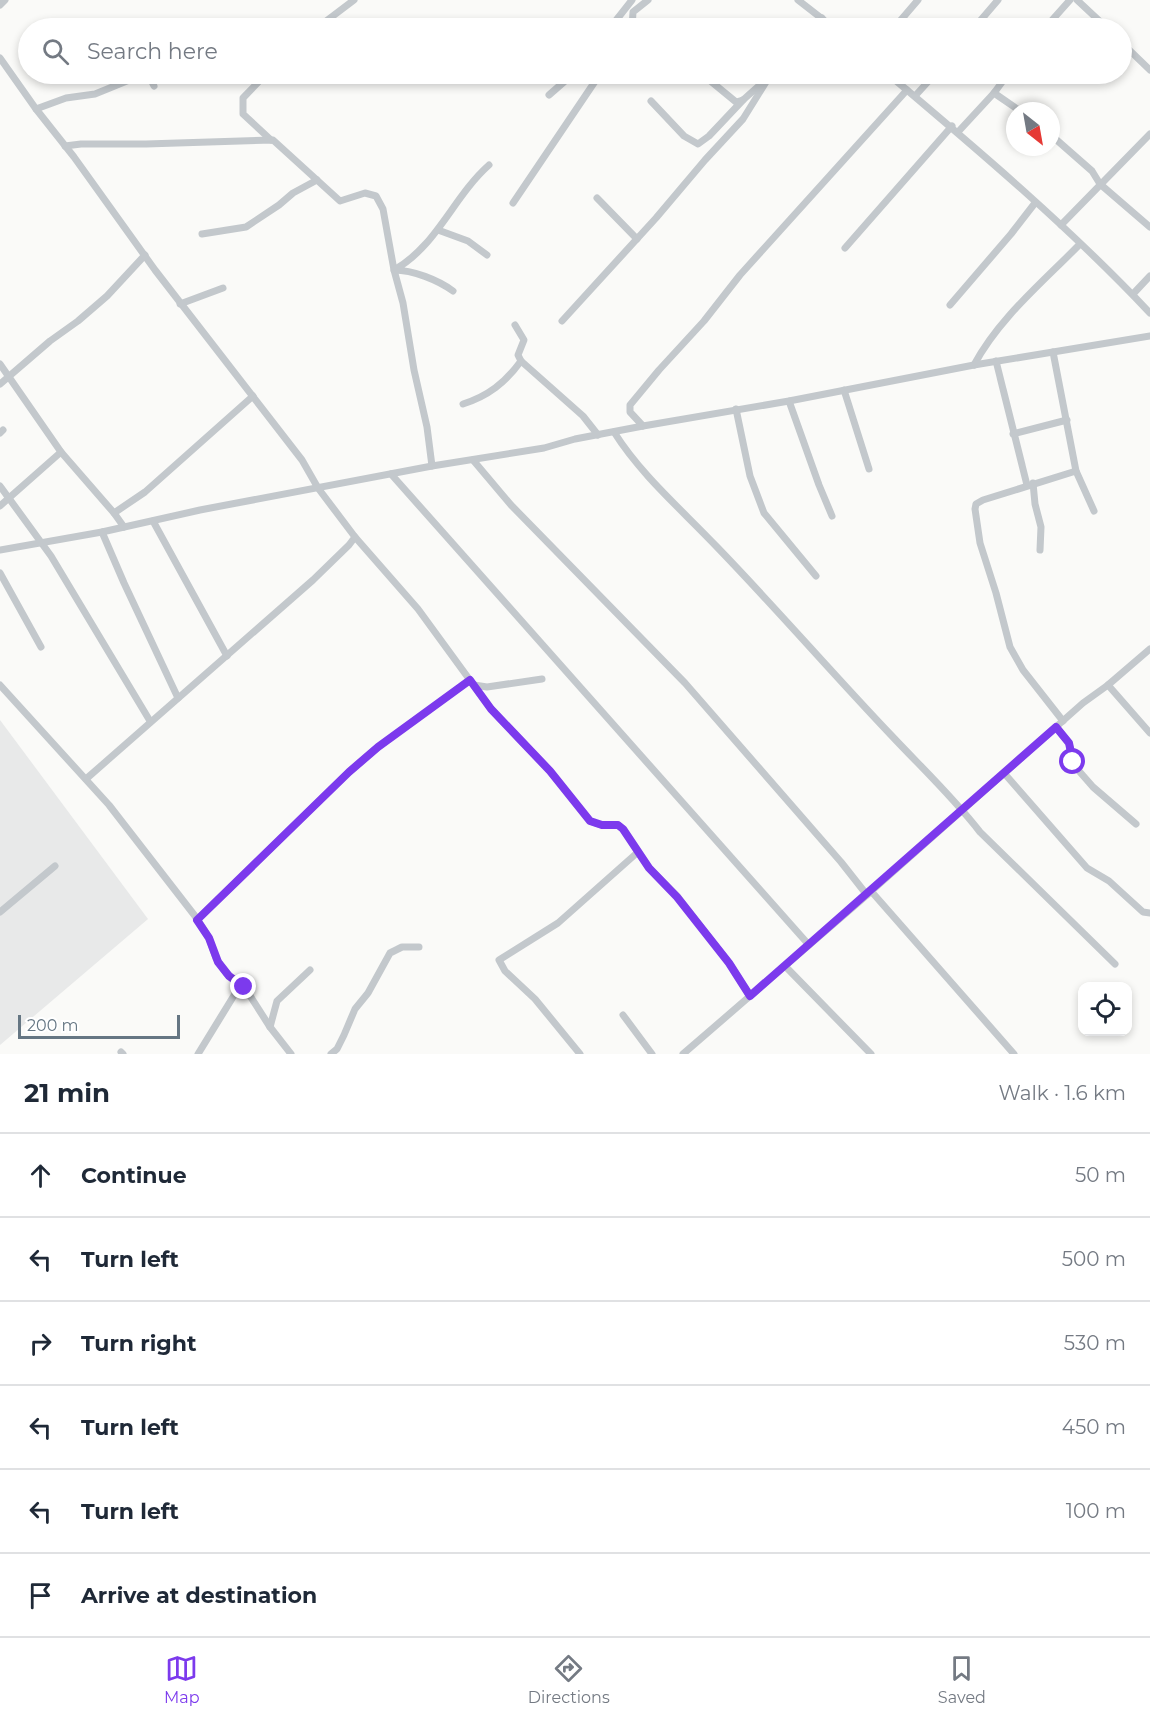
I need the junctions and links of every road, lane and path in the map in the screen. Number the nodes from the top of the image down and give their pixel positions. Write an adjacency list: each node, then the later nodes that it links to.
1 (5, 0): 10 (street)
2 (354, 0): 11 (street)
3 (632, 0): 12 (street)
4 (648, 0): 13 (street)
5 (798, 0): 14 (street)
6 (918, 0): 15 (street)
7 (998, 0): 16 (street)
8 (1070, 0): 17 (street)
9 (1077, 0): 18 (street)
10 (0, 4)
11 (330, 18)
12 (618, 18)
13 (633, 18)
14 (822, 18)
15 (903, 18)
16 (983, 18)
17 (1054, 18)
18 (1096, 18)
19 (1132, 53): 21 (street)
20 (0, 58): 23 (street)
21 (1150, 70)
22 (18, 84): 43 (street)
23 (18, 84)
24 (120, 84): 43 (street)
25 (153, 84): 35 (street)
26 (256, 84): 46 (street)
27 (562, 84): 38 (street)
28 (593, 84): 54 (street)
29 (714, 84): 40 (street)
30 (760, 84): 40 (street)
31 (763, 84): 59 (street)
32 (900, 84): 36 (street)
33 (926, 84): 39 (street)
34 (1001, 84): 37 (street)
35 (154, 87)
36 (907, 90): 39 (street); 88 (street)
37 (994, 93): 42 (street); 44 (street)
38 (549, 95)
39 (915, 96): 44 (street)
40 (743, 100): 41 (street)
41 (651, 101)
42 (1007, 102)
43 (36, 109): 48 (street)
44 (955, 129): 53 (street); 61 (street)
45 (1150, 134): 51 (street)
46 (271, 140): 48 (street); 50 (street)
47 (1060, 143): 51 (street)
48 (65, 146): 62 (street)
49 (489, 165): 57 (street)
50 (317, 180): 58 (street); 64 (street)
51 (1100, 184): 55 (street); 56 (street)
52 (597, 198): 59 (street)
53 (1035, 202): 55 (street); 70 (street)
54 (513, 203)
55 (1061, 225): 60 (street)
56 (1150, 227)
57 (438, 230): 63 (street); 64 (street)
58 (202, 234)
59 (637, 239): 72 (street)
60 (1080, 244): 68 (street); 79 (street)
61 (845, 249)
62 (144, 255): 69 (street); 80 (street)
63 (487, 255)
64 (394, 270): 67 (street); 94 (street)
65 (1150, 276): 68 (street)
66 (223, 288): 69 (street)
67 (453, 291)
68 (1133, 294): 71 (street)
69 (180, 304): 83 (street)
70 (950, 305)
71 (1150, 313)
72 (562, 321)
73 (515, 325): 76 (street)
74 (1150, 336): 75 (street)
75 (1053, 352): 77 (street); 87 (street)
76 (521, 361): 85 (street); 91 (street)
77 (996, 361): 79 (street); 90 (street)
78 (0, 364): 80 (street)
79 (974, 365): 82 (street)
80 (9, 378): 81 (street); 92 (street)
81 (0, 384)
82 (844, 390): 84 (street); 95 (street)
83 (253, 396): 100 (street); 104 (street)
84 (789, 401): 86 (street); 105 (street)
85 (463, 404)
86 (736, 409): 88 (street); 114 (street)
87 (1067, 420): 90 (street); 96 (street)
88 (643, 426): 89 (street)
89 (614, 432): 91 (street); 129 (street)
90 (1013, 434): 98 (street)
91 (598, 435): 93 (street)
92 (61, 452): 101 (street); 104 (street)
93 (473, 460): 94 (street); 133 (street)
94 (432, 466): 97 (street)
95 (869, 469)
96 (1076, 471): 98 (street); 103 (street)
97 (391, 474): 100 (street); 137 (street)
98 (1030, 484): 112 (street); 124 (street)
99 (0, 486): 101 (street)
100 (318, 488): 106 (street); 109 (street)
101 (8, 498): 102 (street); 110 (street)
102 (0, 506)
103 (1094, 511)
104 (114, 513): 107 (street)
105 (832, 516)
106 (153, 521): 107 (street); 117 (street)
107 (124, 527): 108 (street)
108 (102, 532): 110 (street); 122 (street)
109 (355, 537): 117 (street); 119 (street)
110 (41, 543): 111 (street); 123 (street)
111 (0, 550)
112 (1040, 550)
113 (0, 573): 115 (street)
114 (816, 576)
115 (41, 647)
116 (1150, 649): 121 (street)
117 (227, 656): 122 (street)
118 (542, 679): 119 (street)
119 (472, 683): 131 (street); 136 (street)
120 (0, 685): 128 (street)
121 (1108, 685): 124 (street); 126 (street)
122 (178, 698): 123 (street)
123 (150, 721): 128 (street)
124 (1063, 721): 125 (street)
125 (1056, 727): 127 (street); 130 (street)
126 (1150, 733)
127 (1004, 773): 129 (street); 135 (street)
128 (86, 779): 136 (street)
129 (963, 810): 133 (street); 139 (street)
130 (1136, 824)
131 (638, 852): 143 (street); 150 (street)
132 (55, 866): 134 (street)
133 (869, 893): 137 (street); 153 (street)
134 (0, 912)
135 (1150, 913)
136 (197, 920): 142 (street)
137 (809, 945): 140 (street)
138 (419, 947): 149 (street)
139 (1115, 964)
140 (785, 966): 143 (street); 152 (street)
141 (310, 970): 145 (street)
142 (241, 984): 145 (street); 147 (street)
143 (750, 996): 146 (street)
144 (623, 1015): 151 (street)
145 (270, 1027): 148 (street)
146 (688, 1053)
147 (198, 1054)
148 (291, 1054)
149 (331, 1054)
150 (580, 1054)
151 (652, 1054)
152 (871, 1054)
153 (1014, 1054)

